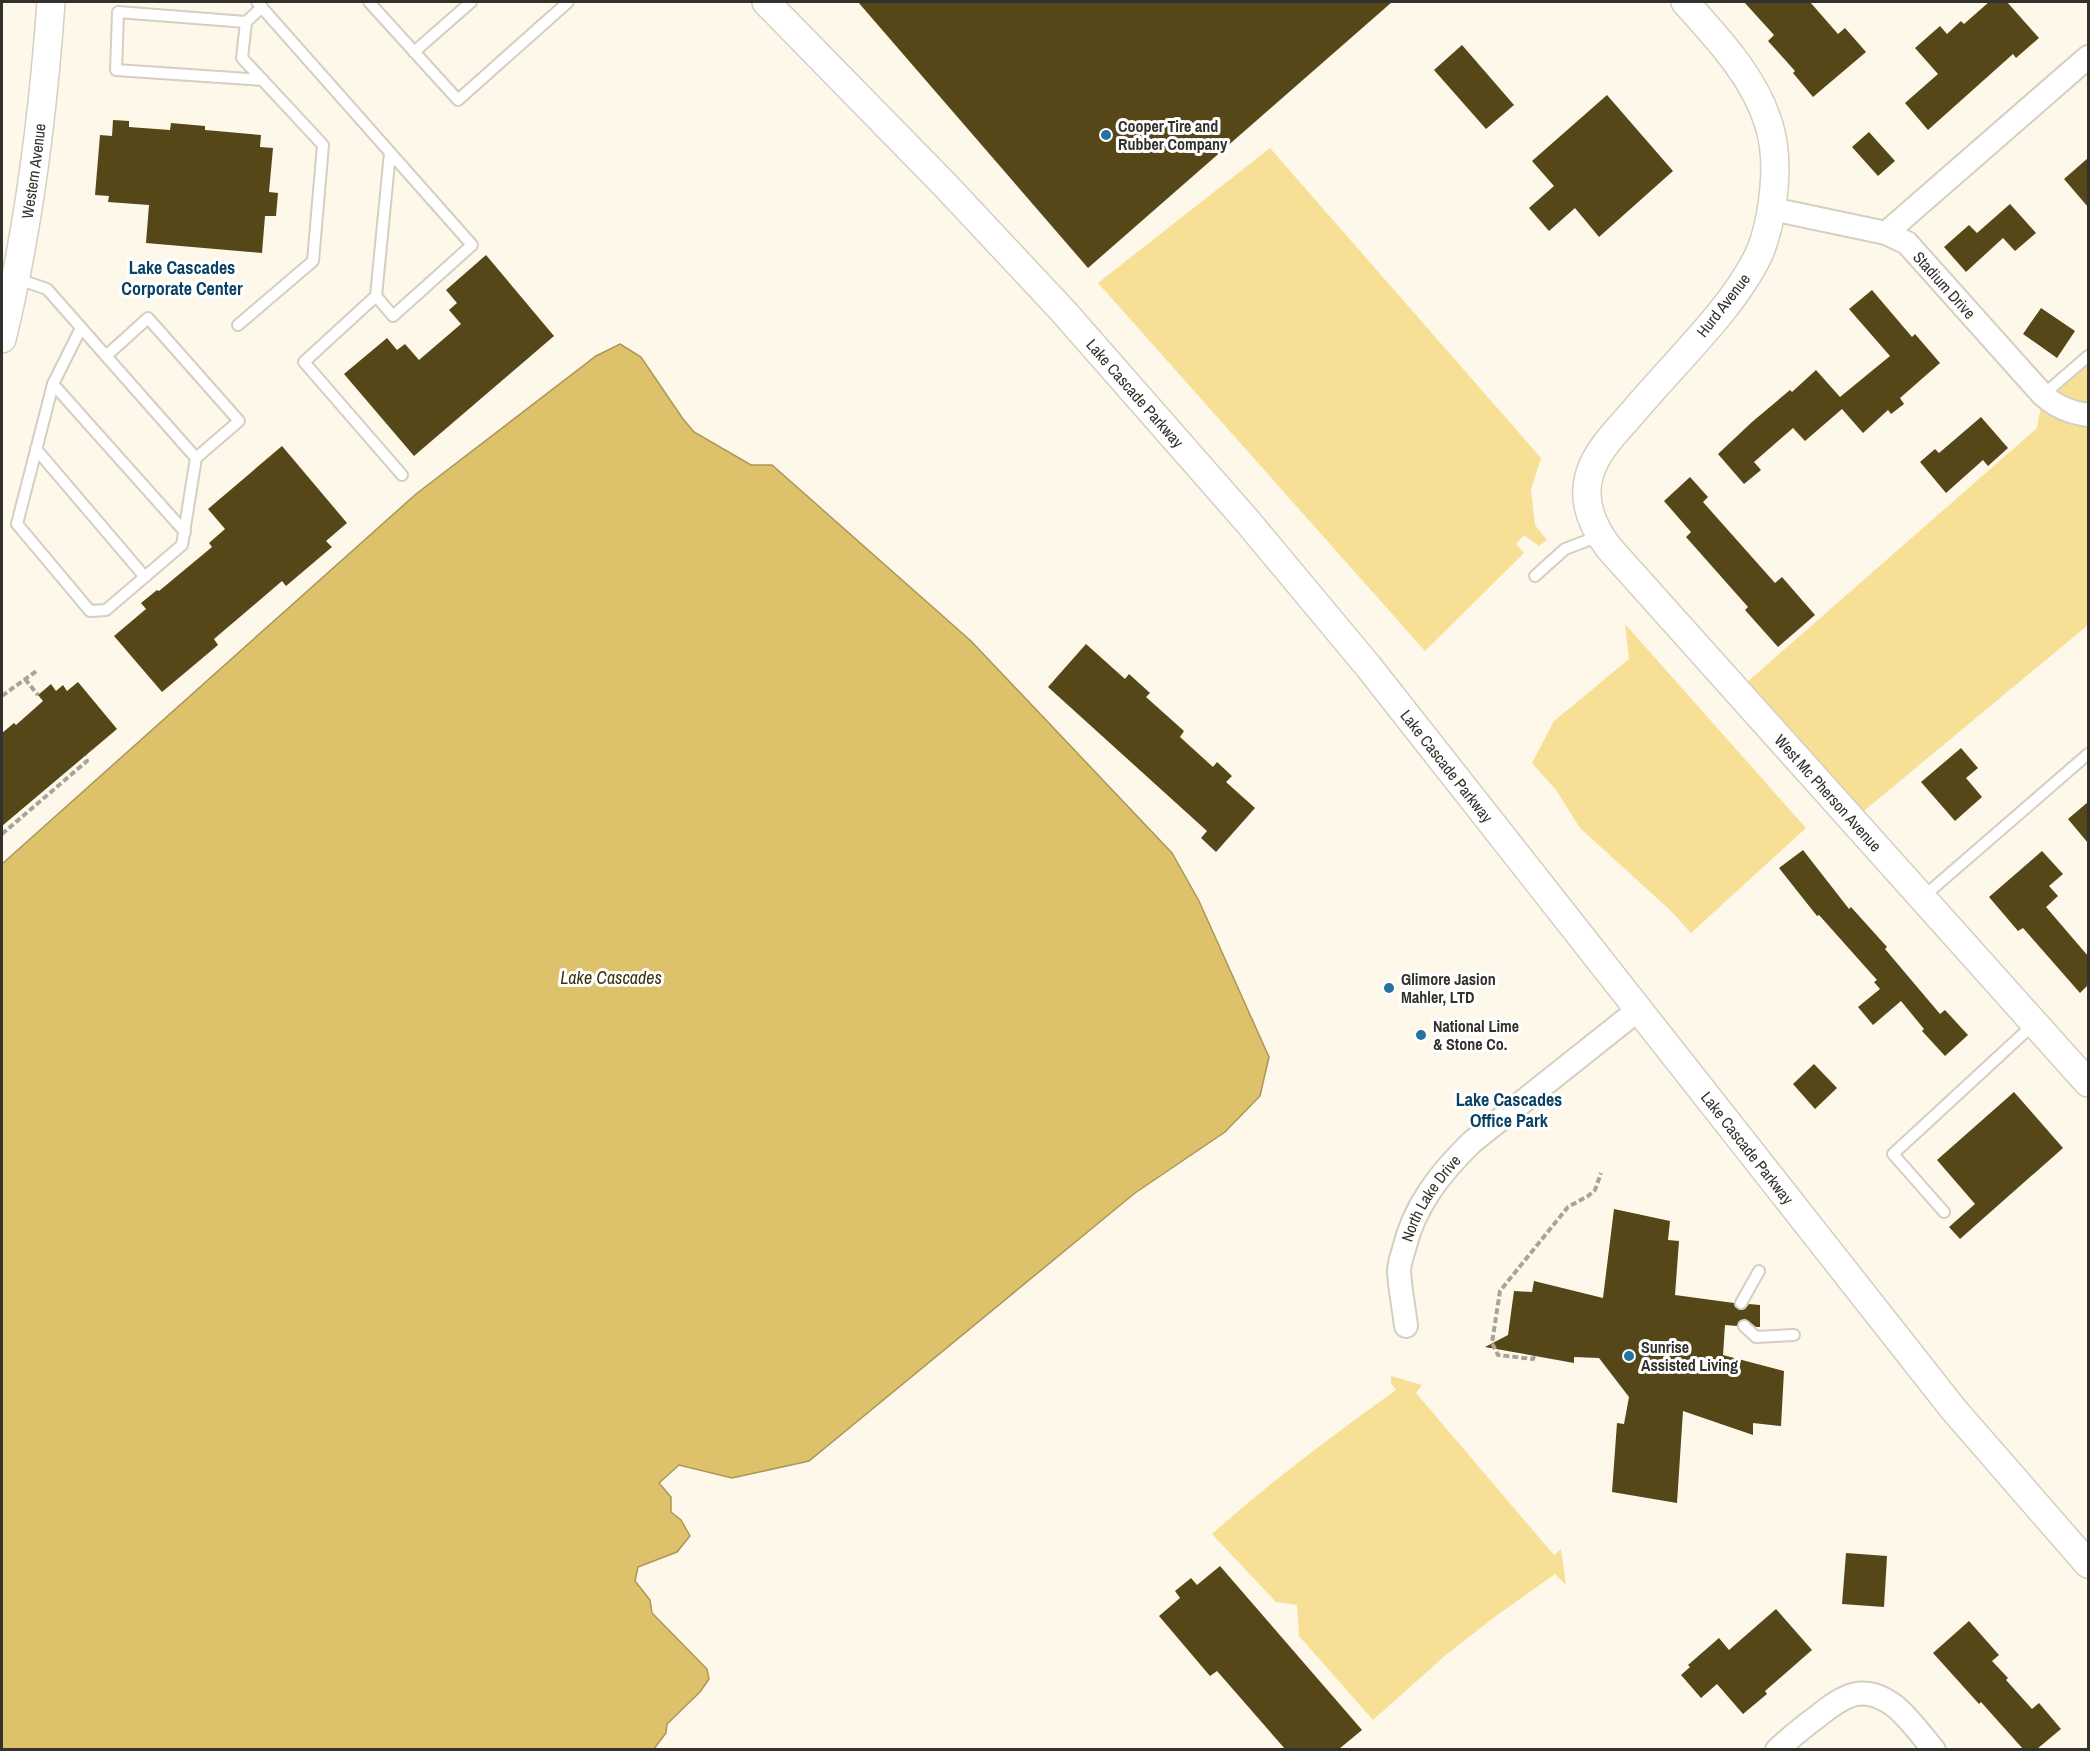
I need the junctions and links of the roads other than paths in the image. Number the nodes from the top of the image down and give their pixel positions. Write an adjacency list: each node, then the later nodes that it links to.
1 (51, 2): 15 (street, Western Avenue)
2 (369, 2): 9 (lane)
3 (471, 2): 9 (lane)
4 (568, 2): 9 (lane)
5 (766, 2): 35 (street, Lake Cascade Parkway)
6 (1685, 2): 13 (street, Hurd Avenue)
7 (260, 4): 8 (lane); 12 (lane)
8 (246, 22): 11 (lane); 11 (lane)
9 (414, 52)
10 (2088, 57): 14 (street)
11 (264, 80): 17 (lane)
12 (390, 153): 16 (lane); 16 (lane)
13 (1772, 209): 14 (street, Stadium Drive); 28 (street, Hurd Avenue)
14 (1886, 232): 23 (street, Stadium Drive)
15 (14, 278): 18 (lane); 19 (street, Western Avenue)
16 (376, 296): 27 (lane)
17 (238, 325)
18 (81, 327): 20 (lane); 22 (lane)
19 (2, 339)
20 (106, 356): 26 (lane); 26 (lane)
21 (2088, 356): 23 (lane)
22 (53, 384): 25 (lane); 29 (lane)
23 (2043, 395): 24 (street, Stadium Drive)
24 (2088, 415)
25 (36, 449): 32 (lane); 32 (lane)
26 (196, 458): 29 (lane)
27 (402, 475)
28 (1587, 494): 30 (street, West Mc Pherson Avenue)
29 (185, 532): 32 (lane)
30 (1599, 536): 31 (lane); 34 (street, West Mc Pherson Avenue)
31 (1535, 576)
32 (145, 577)
33 (2088, 754): 34 (lane)
34 (1923, 897): 36 (street, West Mc Pherson Avenue)
35 (1638, 1010): 41 (street, North Lake Drive); 44 (street, Lake Cascade Parkway)
36 (2035, 1023): 37 (street, West Mc Pherson Avenue); 38 (lane)
37 (2088, 1083)
38 (1944, 1212)
39 (1759, 1271): 40 (lane)
40 (1741, 1303)
41 (1406, 1326)
42 (1744, 1326): 43 (lane)
43 (1794, 1335)
44 (2088, 1564)
45 (1777, 1749): 46 (street)
46 (1934, 1749)

